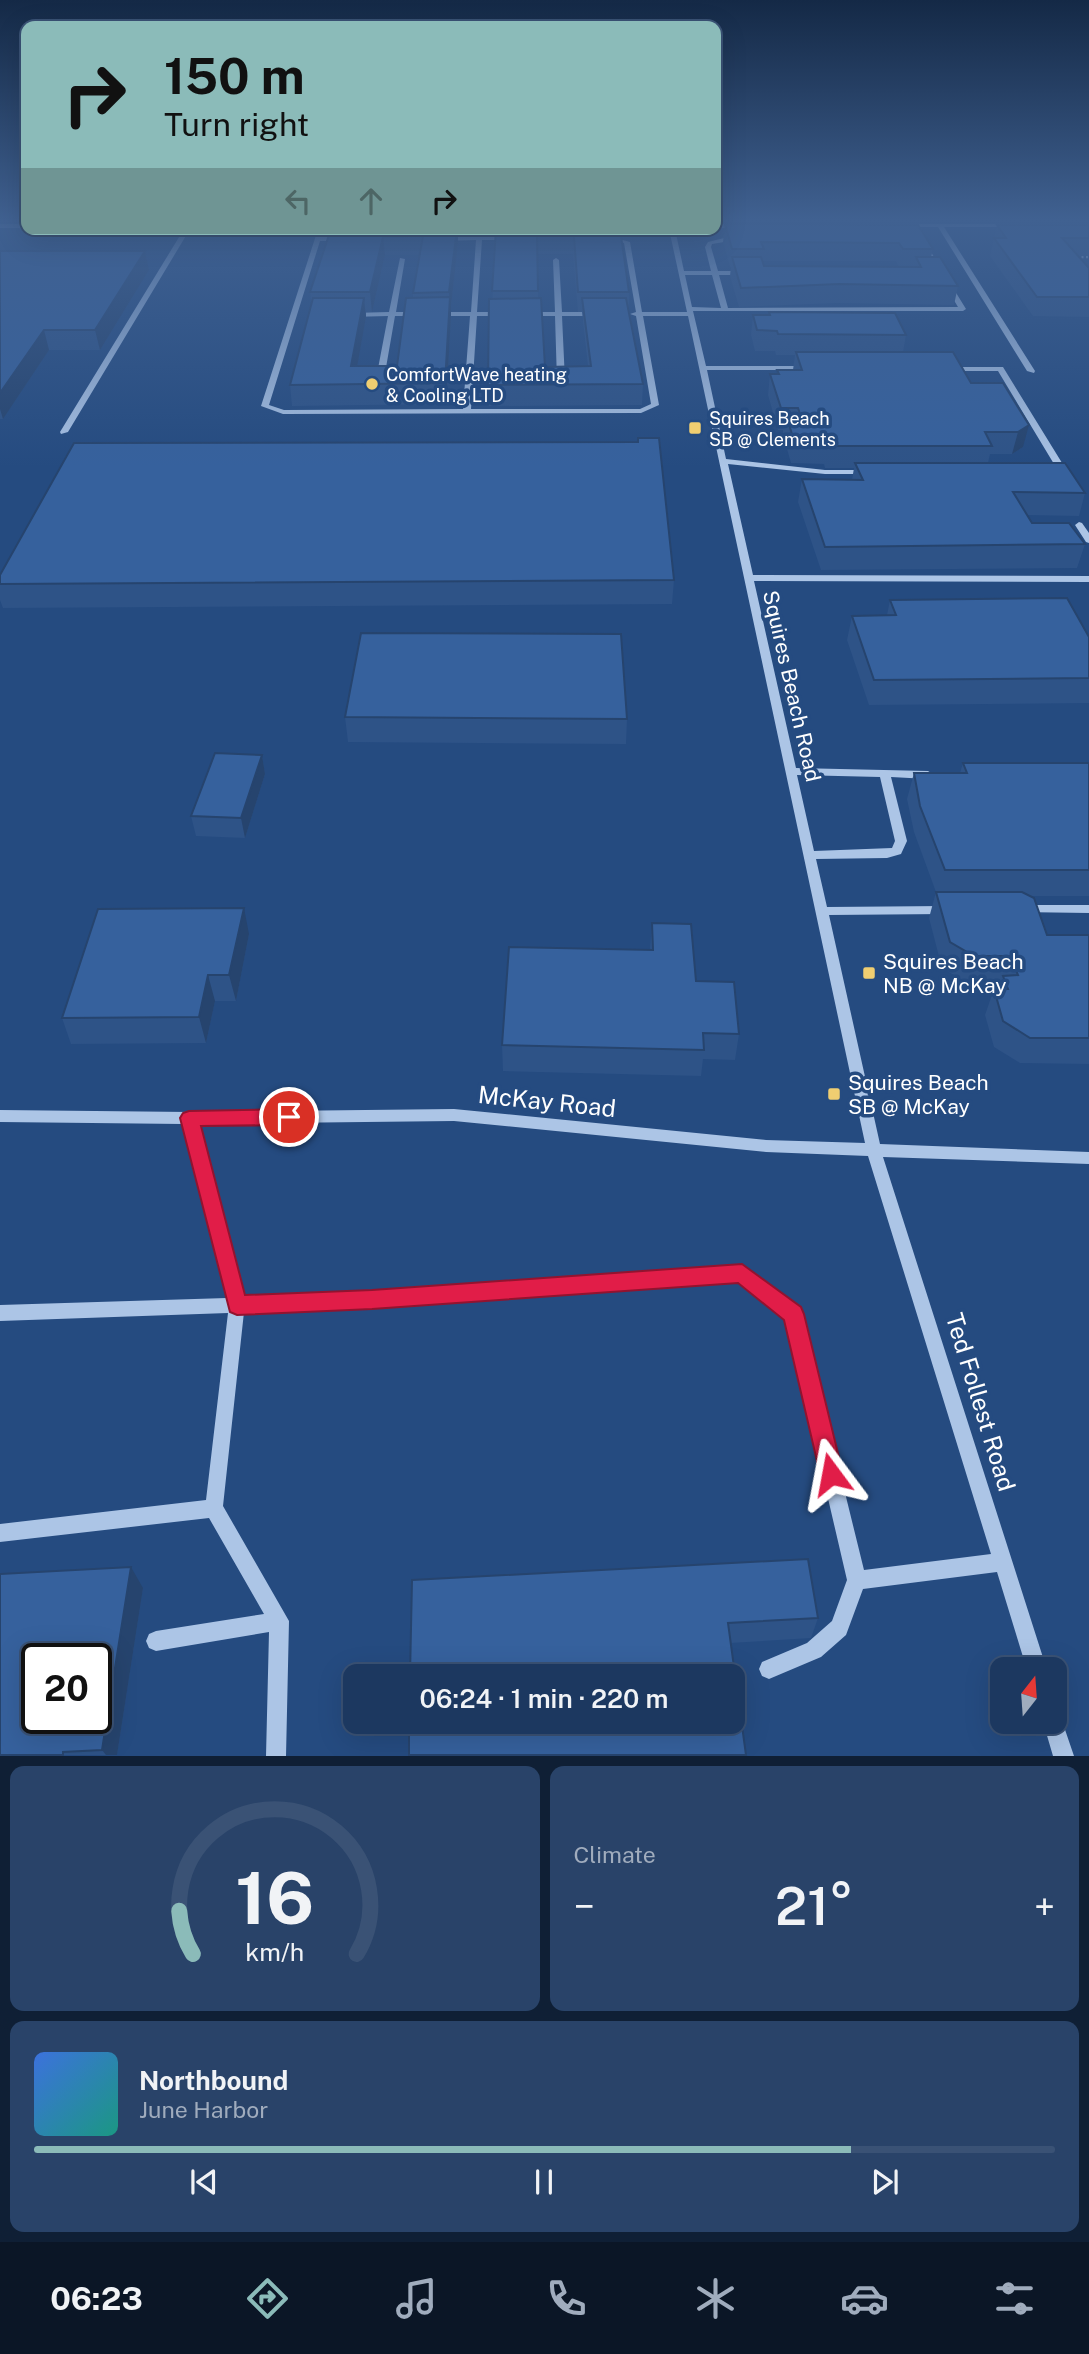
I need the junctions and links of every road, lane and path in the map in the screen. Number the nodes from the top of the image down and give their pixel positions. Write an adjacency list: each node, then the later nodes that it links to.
1 (142, 303): 29 (street)
2 (297, 303): 21 (street)
3 (393, 303): 20 (street)
4 (476, 303): 13 (street)
5 (558, 303): 14 (street)
6 (637, 303): 17 (street)
7 (688, 303): 12 (street, Squires Beach Road)
8 (723, 303): 11 (street)
9 (959, 303): 11 (street)
10 (988, 303): 25 (street)
11 (725, 310): 12 (street)
12 (690, 312): 17 (street); 22 (street, Squires Beach Road)
13 (475, 314): 14 (street); 20 (street); 28 (street)
14 (558, 314): 15 (street); 26 (street)
15 (612, 314)
16 (626, 314): 17 (street)
17 (639, 314): 28 (street)
18 (307, 315): 21 (street)
19 (335, 315): 20 (street)
20 (391, 315): 27 (street)
21 (293, 316): 28 (street)
22 (704, 368): 23 (street); 30 (street, Squires Beach Road)
23 (814, 368)
24 (934, 369): 31 (street)
25 (1031, 372)
26 (561, 381)
27 (380, 382)
28 (467, 412)
29 (64, 432)
30 (722, 461): 32 (street); 35 (street, Squires Beach Road)
31 (1049, 471)
32 (881, 472)
33 (1079, 525): 34 (street)
34 (1089, 540)
35 (748, 578): 36 (street); 37 (street, Squires Beach Road)
36 (1089, 579)
37 (792, 771): 38 (street); 40 (street, Squires Beach Road)
38 (885, 774): 39 (street); 40 (street)
39 (939, 775)
40 (810, 856): 44 (street, Squires Beach Road)
41 (1009, 909): 42 (street)
42 (1089, 909)
43 (956, 910): 44 (street)
44 (823, 911): 47 (street, Squires Beach Road)
45 (0, 1116): 46 (street, McKay Road)
46 (189, 1118): 47 (street, McKay Road); 49 (street)
47 (874, 1151): 48 (street, McKay Road); 53 (street, Ted Follest Road)
48 (1089, 1158)
49 (237, 1305): 50 (street); 51 (street); 54 (street)
50 (0, 1313)
51 (214, 1508): 52 (street); 55 (street)
52 (0, 1534)
53 (1004, 1562): 54 (street); 57 (street, Ted Follest Road)
54 (857, 1580): 58 (street)
55 (279, 1621): 56 (street); 60 (street)
56 (156, 1641)
57 (1033, 1657)
58 (769, 1669)
59 (1058, 1734): 61 (street)
60 (275, 1755)
61 (1064, 1755)

